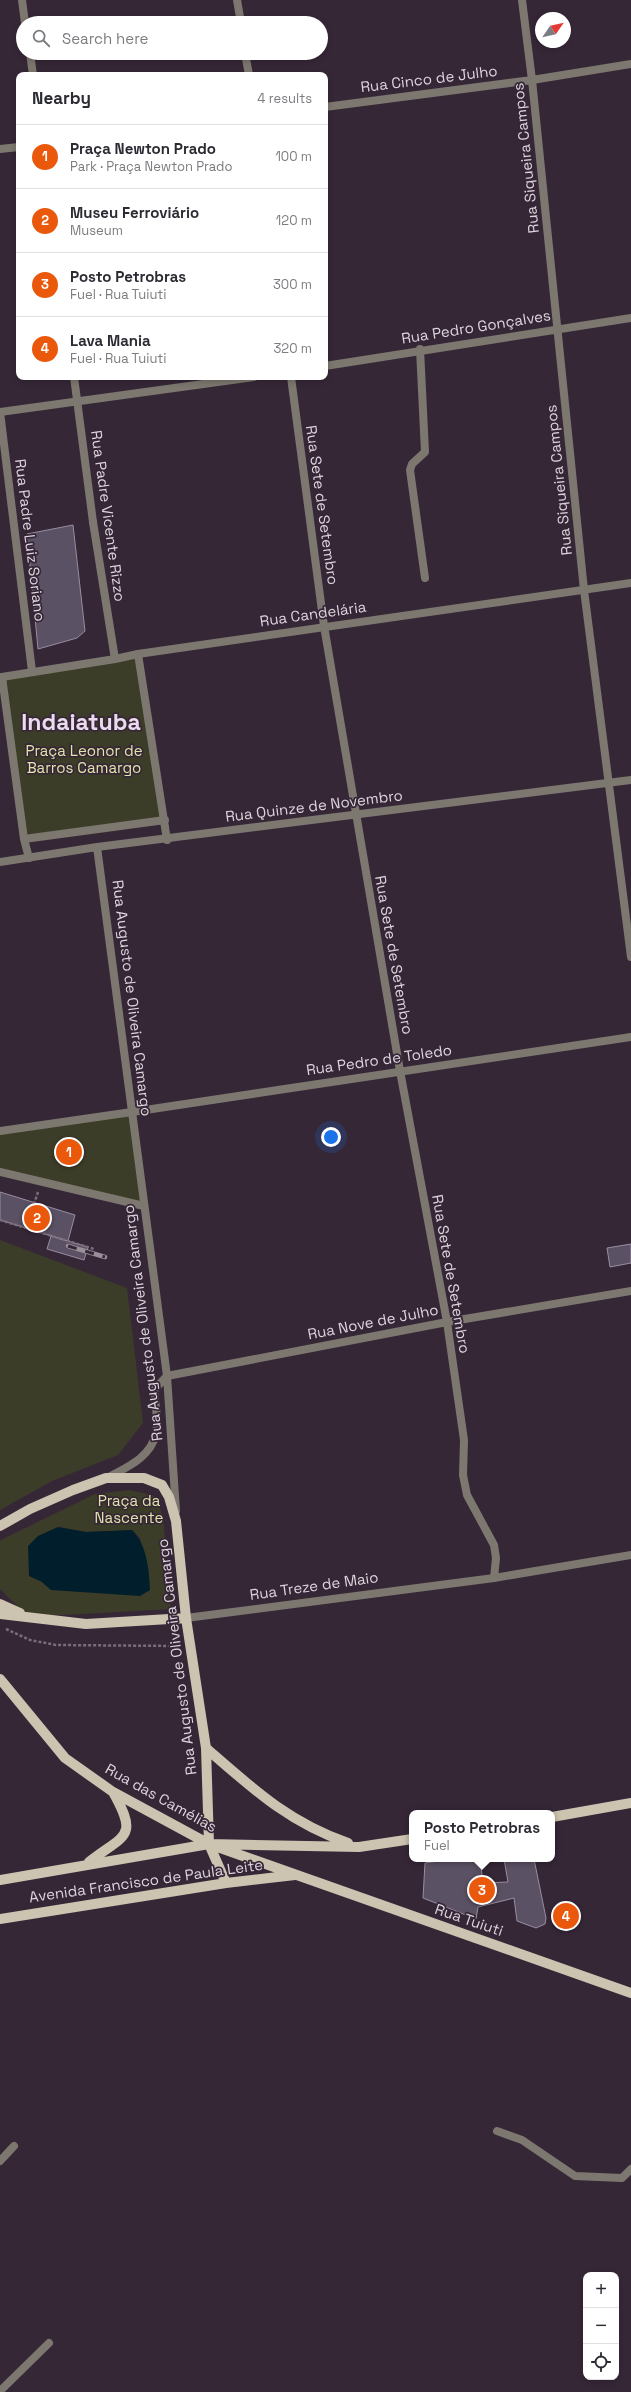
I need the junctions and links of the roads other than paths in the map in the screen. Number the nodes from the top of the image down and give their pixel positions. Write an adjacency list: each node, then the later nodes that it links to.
1 (22, 0): 4 (street)
2 (237, 0): 5 (street)
3 (522, 0): 11 (street, Rua Siqueira Campos)
4 (25, 16)
5 (240, 16)
6 (31, 60): 9 (street)
7 (246, 60): 10 (street)
8 (631, 64): 11 (street, Rua Cinco de Julho)
9 (33, 72)
10 (248, 72)
11 (532, 80): 12 (street, Rua Cinco de Julho); 16 (street, Rua Siqueira Campos)
12 (328, 107)
13 (16, 147): 14 (street)
14 (0, 149)
15 (631, 318): 16 (street, Rua Pedro Gonçalves)
16 (558, 328): 17 (street, Rua Pedro Gonçalves); 26 (street, Rua Siqueira Campos)
17 (420, 350): 18 (street, Rua Pedro Gonçalves); 24 (street)
18 (328, 365)
19 (74, 380): 22 (street, Rua Padre Vicente Rizzo)
20 (232, 380): 22 (street)
21 (291, 380): 27 (street, Rua Sete de Setembro)
22 (77, 401): 23 (street); 29 (street, Rua Padre Vicente Rizzo)
23 (0, 412): 30 (street, Rua Padre Luiz Soriano)
24 (425, 578)
25 (631, 583): 26 (street, Rua Candelária)
26 (584, 590): 27 (street, Rua Candelária); 33 (street, Rua Siqueira Campos)
27 (324, 626): 28 (street, Rua Candelária); 34 (street, Rua Sete de Setembro)
28 (138, 654): 29 (street, Rua Candelária); 35 (street)
29 (115, 659): 30 (street, Rua Candelária)
30 (32, 672): 31 (street, Rua Candelária)
31 (1, 677): 36 (street)
32 (631, 780): 33 (street, Rua Quinze de Novembro)
33 (608, 783): 34 (street, Rua Quinze de Novembro); 41 (street, Rua Siqueira Campos)
34 (355, 815): 37 (street, Rua Quinze de Novembro); 43 (street, Rua Sete de Setembro)
35 (165, 820): 36 (street); 37 (street)
36 (24, 839): 39 (street)
37 (168, 840): 38 (street, Rua Quinze de Novembro)
38 (97, 847): 39 (street, Rua Quinze de Novembro); 44 (street, Rua Augusto de Oliveira Camargo)
39 (29, 858): 40 (street, Rua Quinze de Novembro)
40 (0, 862)
41 (631, 957)
42 (631, 1037): 43 (street, Rua Pedro de Toledo)
43 (400, 1071): 44 (street, Rua Pedro de Toledo); 49 (street, Rua Sete de Setembro)
44 (132, 1112): 45 (street, Rua Pedro de Toledo); 47 (street, Rua Augusto de Oliveira Camargo)
45 (0, 1131)
46 (0, 1172): 47 (street)
47 (144, 1206): 50 (street, Rua Augusto de Oliveira Camargo)
48 (631, 1291): 49 (street, Rua Nove de Julho)
49 (447, 1322): 50 (street, Rua Nove de Julho); 55 (street, Rua Sete de Setembro)
50 (167, 1376): 51 (street); 52 (street, Rua Augusto de Oliveira Camargo)
51 (106, 1478): 52 (main road); 53 (main road)
52 (176, 1521): 59 (main road, Rua Augusto de Oliveira Camargo)
53 (0, 1526)
54 (631, 1555): 55 (street, Rua Treze de Maio)
55 (494, 1578): 59 (street, Rua Treze de Maio)
56 (0, 1604): 58 (main road)
57 (0, 1614): 58 (main road, Rua Treze de Maio)
58 (28, 1617): 59 (main road, Rua Treze de Maio)
59 (186, 1618): 61 (main road, Rua Augusto de Oliveira Camargo)
60 (0, 1679): 62 (main road, Rua das Camélias)
61 (206, 1748): 66 (main road, Rua Augusto de Oliveira Camargo); 67 (main road)
62 (112, 1792): 66 (main road, Rua das Camélias); 68 (main road)
63 (631, 1803): 64 (main road)
64 (555, 1817)
65 (409, 1839): 67 (main road, Avenida Francisco de Paula Leite)
66 (209, 1844): 67 (main road, Avenida Francisco de Paula Leite); 68 (main road, Avenida Francisco de Paula Leite); 69 (main road, Rua das Camélias); 71 (main road)
67 (359, 1847)
68 (87, 1864): 70 (main road, Avenida Francisco de Paula Leite)
69 (297, 1874): 71 (main road, Avenida Francisco de Paula Leite); 73 (main road, Rua Tuiuti)
70 (0, 1880)
71 (226, 1883): 72 (main road, Avenida Francisco de Paula Leite)
72 (0, 1919)
73 (631, 1992)
74 (497, 2131): 77 (street)
75 (14, 2146): 76 (street)
76 (0, 2161)
77 (631, 2168)
78 (49, 2343): 79 (street)
79 (0, 2391)

